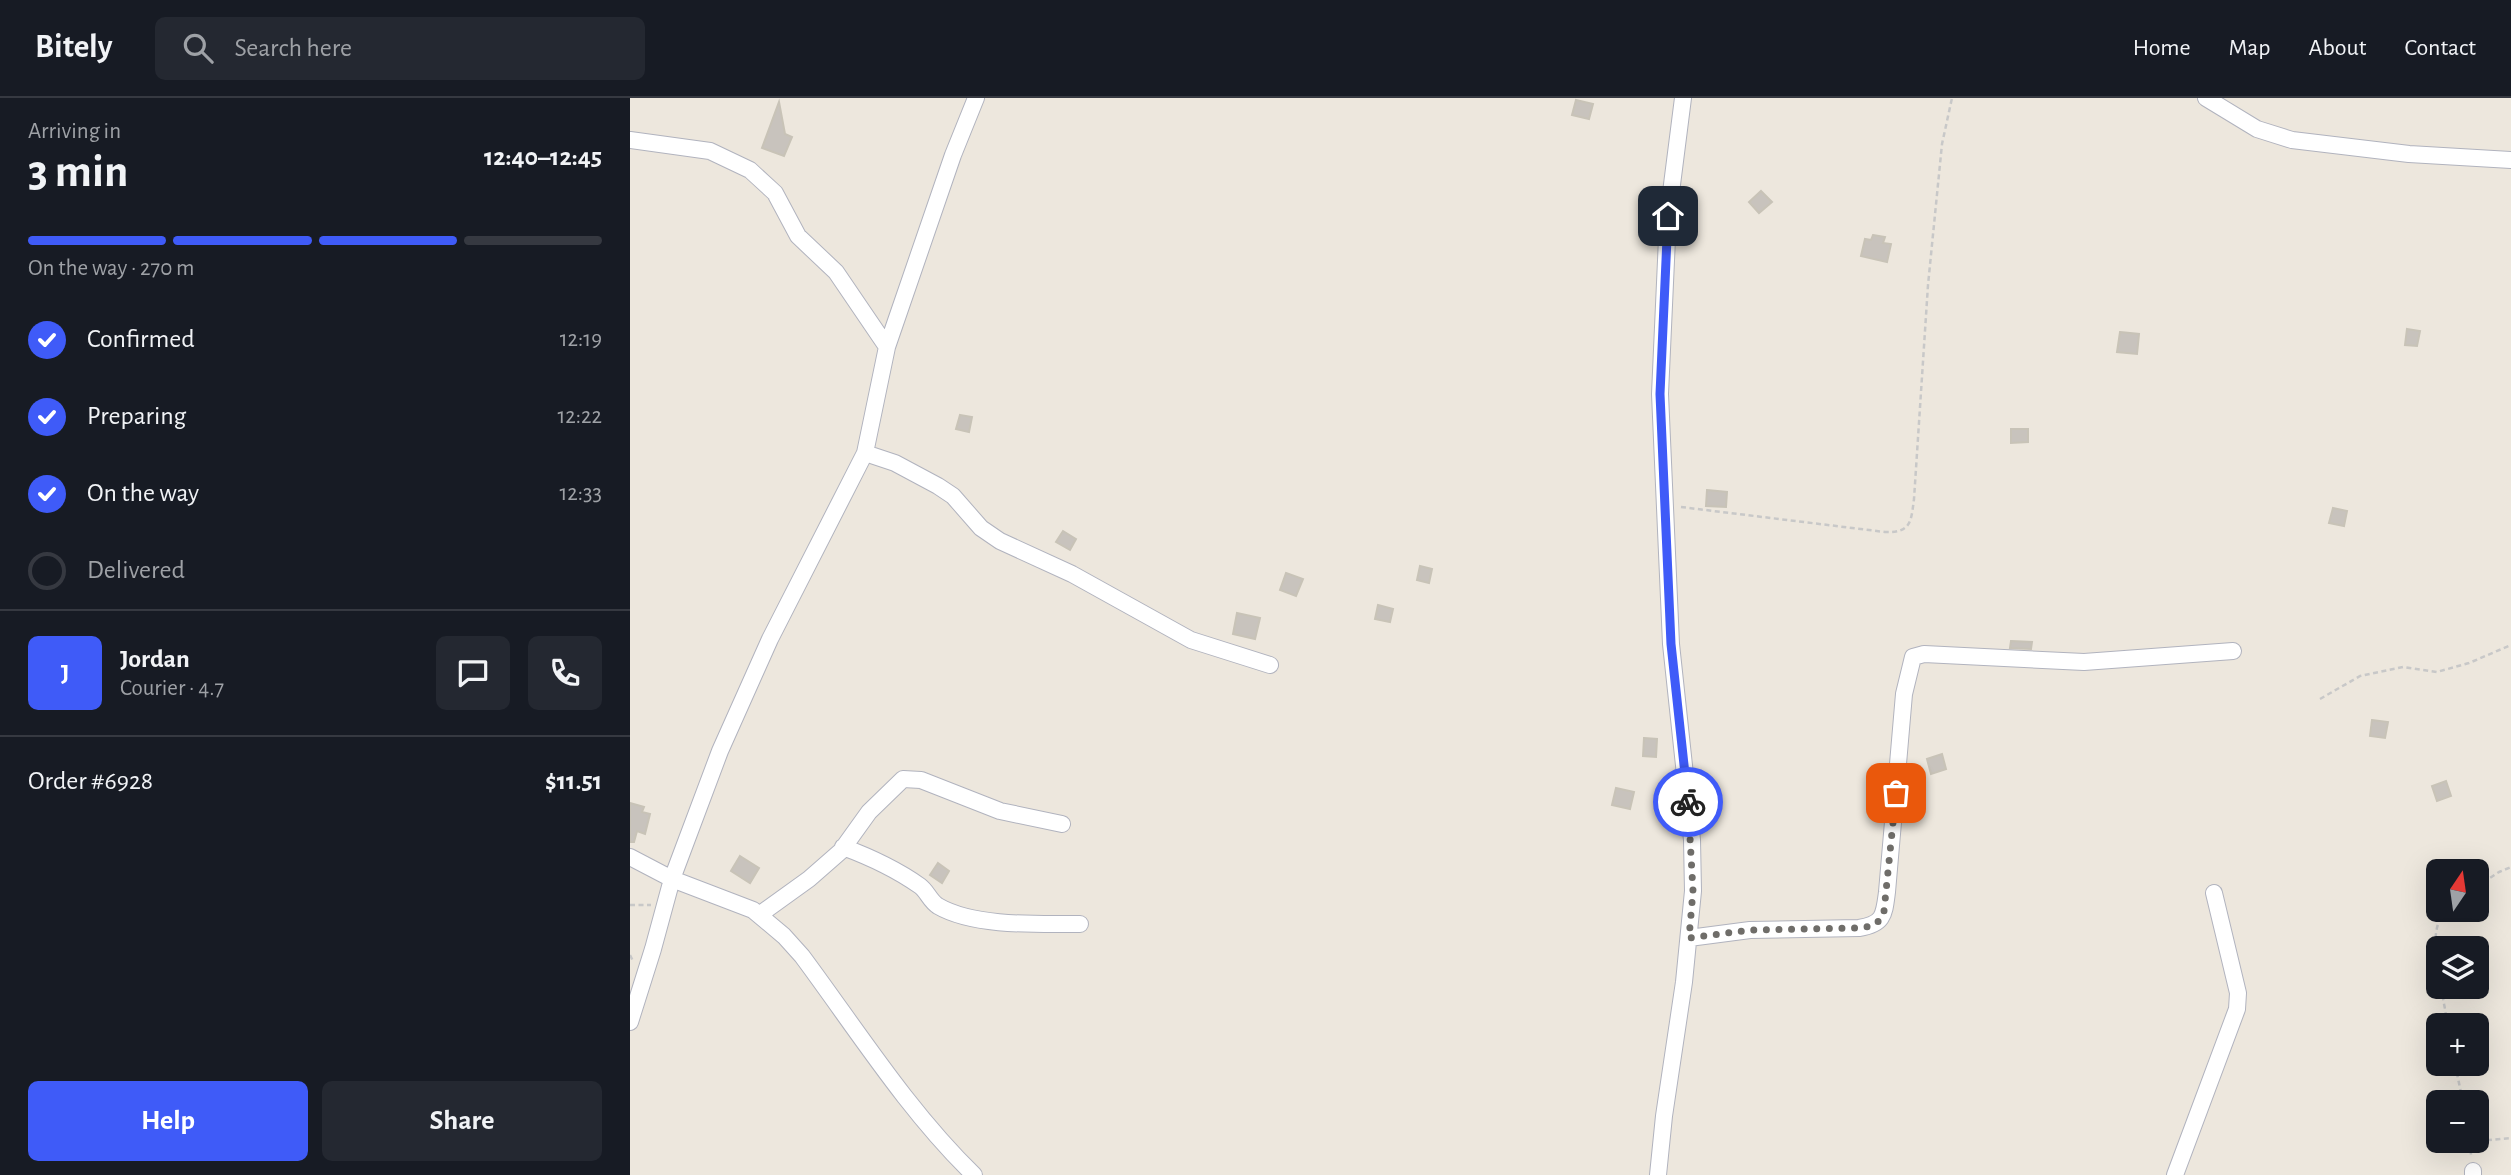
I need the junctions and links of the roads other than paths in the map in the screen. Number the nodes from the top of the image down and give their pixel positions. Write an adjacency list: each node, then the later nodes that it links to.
1 (976, 98): 6 (street)
2 (1683, 98): 17 (street)
3 (2206, 98): 5 (street)
4 (630, 139): 6 (street)
5 (2511, 160)
6 (887, 347): 7 (street)
7 (865, 453): 9 (street); 13 (street)
8 (2233, 651): 17 (street)
9 (1270, 665)
10 (1062, 824): 11 (street)
11 (843, 847): 15 (street); 16 (street)
12 (630, 857): 13 (street)
13 (672, 879): 15 (street); 18 (street)
14 (2214, 893): 21 (street)
15 (759, 915): 19 (street)
16 (1080, 924)
17 (1689, 938): 20 (street)
18 (630, 1022)
19 (974, 1175)
20 (1658, 1175)
21 (2175, 1175)

